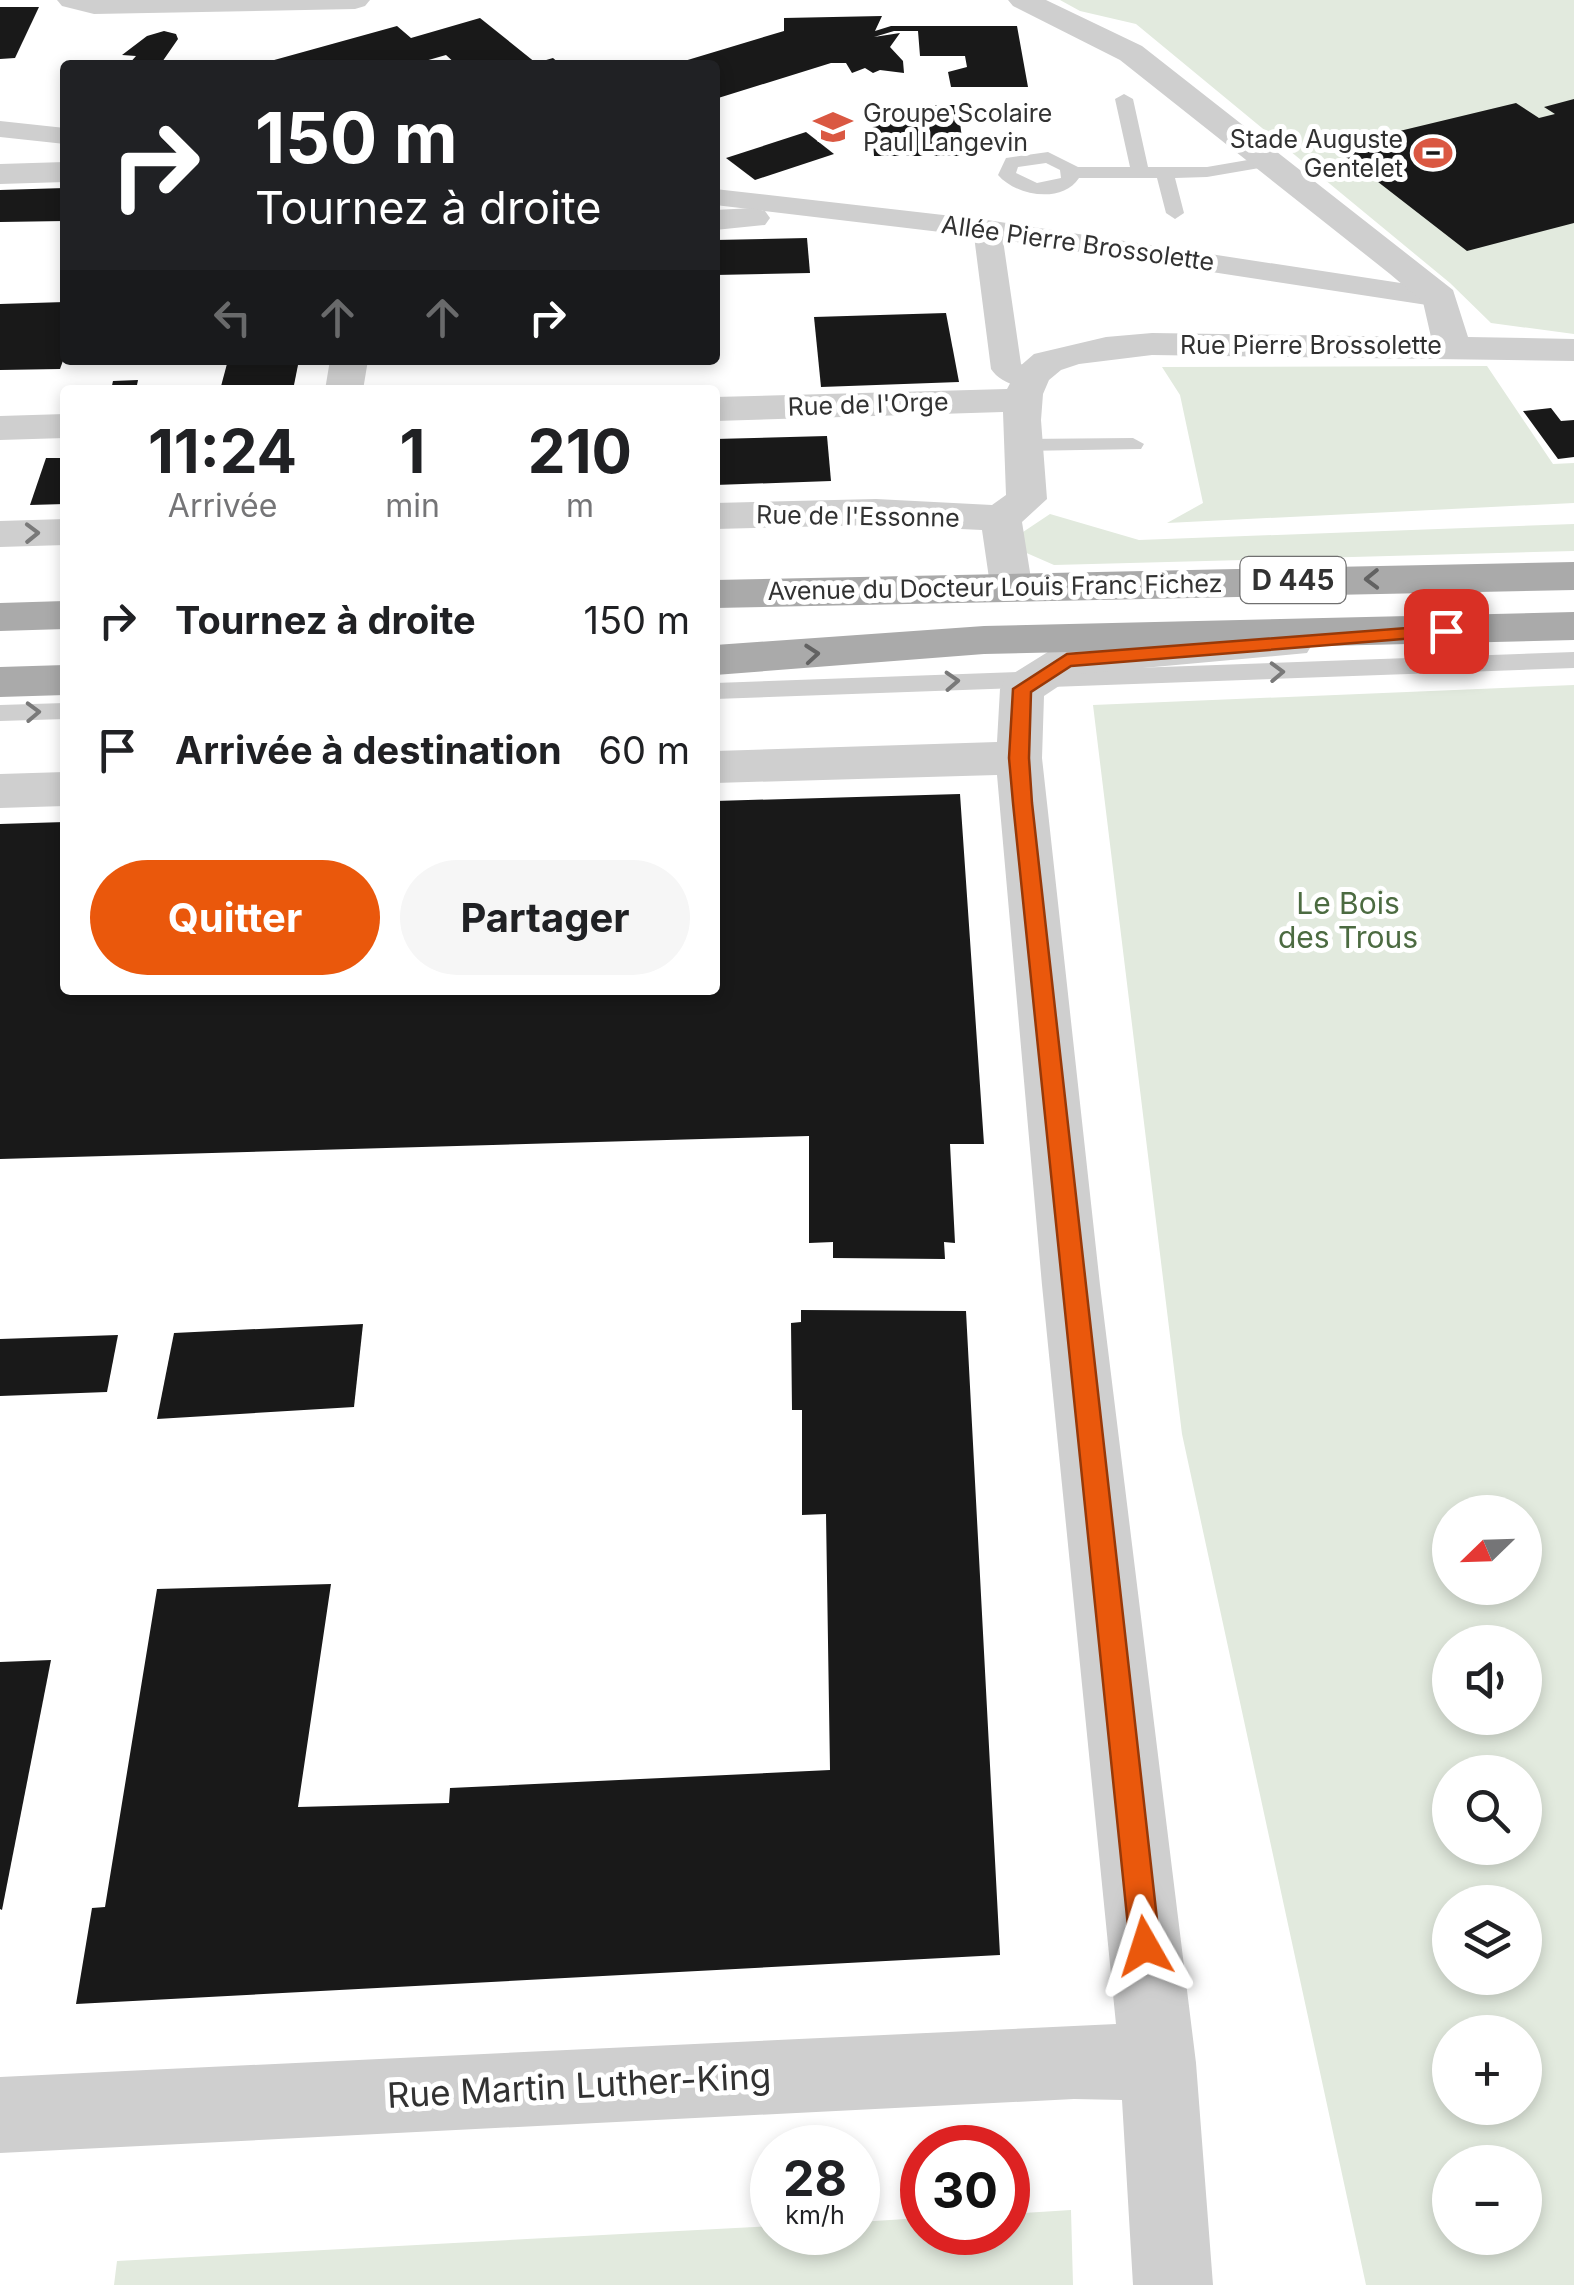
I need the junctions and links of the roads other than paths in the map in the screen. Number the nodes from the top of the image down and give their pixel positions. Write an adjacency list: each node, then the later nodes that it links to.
1 (72, 0): 2 (street)
2 (355, 0)
3 (1023, 0): 7 (street)
4 (1124, 98): 10 (lane)
5 (0, 129): 6 (street)
6 (60, 135)
7 (1271, 161): 8 (lane); 18 (street)
8 (1164, 171): 10 (lane); 14 (lane)
9 (60, 172): 12 (street)
10 (1140, 172): 11 (lane)
11 (1072, 173)
12 (0, 174)
13 (720, 198): 17 (street, Allée Pierre Brossolette)
14 (1175, 213)
15 (753, 218): 16 (street)
16 (720, 220)
17 (987, 228): 18 (street, Allée Pierre Brossolette); 21 (street)
18 (1440, 298): 19 (street)
19 (1452, 346): 20 (street, Rue Pierre Brossolette); 21 (street, Rue Pierre Brossolette)
20 (1574, 350)
21 (1032, 380): 22 (street, Rue de l'Orge); 26 (street)
22 (720, 408)
23 (60, 426): 24 (street)
24 (0, 428)
25 (1132, 444): 26 (lane)
26 (1022, 445): 28 (street)
27 (720, 516): 28 (street, Rue de l'Essonne)
28 (1002, 518): 32 (street)
29 (60, 532): 30 (street, one-way to 29)
30 (0, 534)
31 (1574, 576): 32 (main road, Avenue du Docteur Louis Franc Fichez / D 445, one-way to 32)
32 (1011, 585): 33 (main road, Avenue du Docteur Louis Franc Fichez / D 445)
33 (720, 594)
34 (60, 615): 35 (main road)
35 (0, 617)
36 (1574, 626): 37 (main road, Avenue du Docteur Louis Franc Fichez / D 445)
37 (1484, 628): 40 (main road, Avenue du Docteur Louis Franc Fichez / D 445, one-way to 37); 42 (street)
38 (60, 639): 39 (main road)
39 (0, 641)
40 (720, 660)
41 (1574, 660): 42 (lane, one-way to 41)
42 (1040, 677): 45 (lane, one-way to 42); 48 (street)
43 (60, 680): 44 (main road)
44 (0, 682)
45 (720, 691)
46 (60, 711): 47 (lane, one-way to 46)
47 (0, 713)
48 (1019, 758): 49 (street); 52 (street)
49 (720, 768)
50 (60, 789): 51 (street)
51 (0, 792)
52 (1158, 2063): 53 (street, Rue Martin Luther-King); 54 (street)
53 (0, 2114)
54 (1173, 2285)

